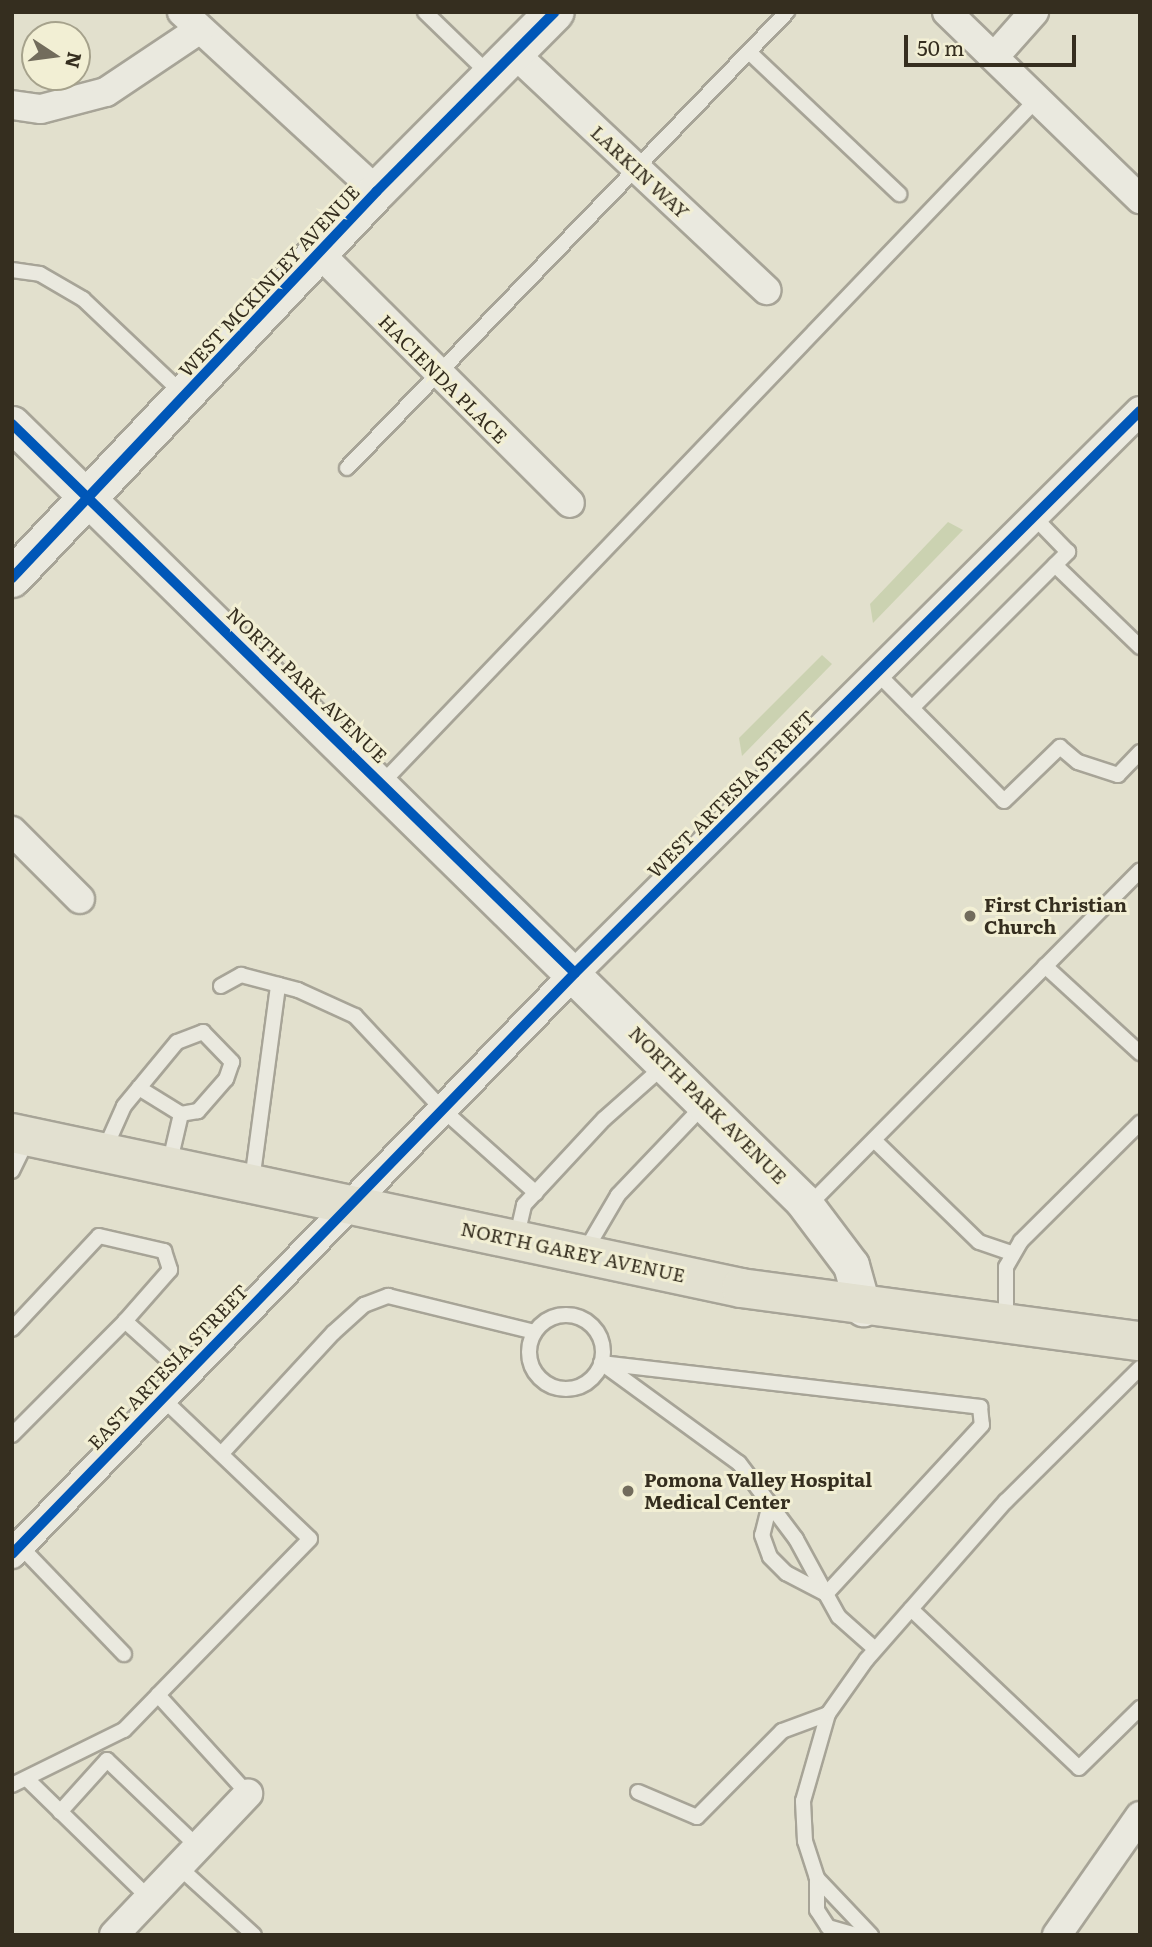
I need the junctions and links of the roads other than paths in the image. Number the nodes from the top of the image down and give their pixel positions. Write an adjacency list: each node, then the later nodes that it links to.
1 (425, 12): 9 (lane)
2 (555, 12): 9 (main road, WEST MCKINLEY AVENUE)
3 (787, 12): 7 (lane)
4 (947, 12): 8 (street)
5 (1034, 12): 8 (street)
6 (191, 21): 11 (street); 13 (street)
7 (749, 52): 12 (lane); 14 (lane)
8 (995, 56): 10 (street)
9 (503, 65): 12 (street, LARKIN WAY); 13 (main road, WEST MCKINLEY AVENUE)
10 (1038, 98): 15 (street); 33 (lane)
11 (12, 105)
12 (638, 170): 18 (street, LARKIN WAY); 19 (lane)
13 (377, 191): 16 (main road, WEST MCKINLEY AVENUE)
14 (899, 194)
15 (1140, 200)
16 (319, 253): 19 (street, HACIENDA PLACE); 20 (main road, WEST MCKINLEY AVENUE)
17 (12, 270): 20 (lane)
18 (766, 290)
19 (436, 375): 23 (lane); 25 (street, HACIENDA PLACE)
20 (185, 396): 24 (main road, WEST MCKINLEY AVENUE)
21 (1140, 411): 26 (street, WEST ARTESIA STREET)
22 (12, 424): 24 (street, NORTH PARK AVENUE)
23 (347, 468)
24 (89, 499): 28 (main road, WEST MCKINLEY AVENUE); 33 (street, NORTH PARK AVENUE)
25 (570, 503)
26 (1034, 516): 27 (lane); 30 (street, WEST ARTESIA STREET)
27 (1055, 565): 29 (lane); 31 (lane)
28 (12, 579)
29 (1140, 647)
30 (877, 673): 31 (lane); 38 (street, WEST ARTESIA STREET)
31 (912, 708): 32 (lane)
32 (1140, 752)
33 (382, 783): 38 (street, NORTH PARK AVENUE)
34 (12, 831): 36 (street)
35 (1140, 870): 37 (lane)
36 (80, 899)
37 (1045, 966): 41 (lane); 49 (lane)
38 (575, 973): 42 (street, NORTH PARK AVENUE); 45 (street, WEST ARTESIA STREET)
39 (278, 985): 40 (lane); 45 (lane); 53 (lane)
40 (220, 986)
41 (1140, 1053)
42 (666, 1064): 44 (street, NORTH PARK AVENUE); 54 (lane)
43 (139, 1087): 46 (lane); 46 (lane); 50 (lane)
44 (706, 1104): 56 (street, NORTH PARK AVENUE); 58 (lane)
45 (442, 1109): 54 (lane); 55 (street, WEST ARTESIA STREET)
46 (181, 1114): 51 (lane)
47 (1140, 1124): 59 (lane)
48 (21, 1135): 50 (main road, NORTH GAREY AVENUE); 52 (lane)
49 (874, 1140): 56 (lane); 59 (lane)
50 (103, 1152): 51 (main road, NORTH GAREY AVENUE)
51 (169, 1166): 53 (main road, NORTH GAREY AVENUE)
52 (12, 1171)
53 (252, 1184): 55 (main road, NORTH GAREY AVENUE)
54 (536, 1193): 57 (lane)
55 (349, 1204): 57 (main road, NORTH GAREY AVENUE); 68 (street, EAST ARTESIA STREET)
56 (808, 1206): 60 (street, NORTH PARK AVENUE)
57 (516, 1240): 58 (main road, NORTH GAREY AVENUE)
58 (584, 1254): 60 (main road, NORTH GAREY AVENUE)
59 (1013, 1254): 62 (lane)
60 (863, 1308): 62 (main road, NORTH GAREY AVENUE)
61 (127, 1319): 63 (lane); 68 (lane); 70 (lane)
62 (1006, 1325): 65 (main road, NORTH GAREY AVENUE)
63 (12, 1329)
64 (535, 1332): 66 (lane); 66 (lane); 71 (lane)
65 (1140, 1341)
66 (601, 1363): 72 (lane); 74 (lane)
67 (1140, 1368): 75 (lane)
68 (185, 1375): 69 (street, EAST ARTESIA STREET)
69 (163, 1398): 71 (lane); 73 (street, EAST ARTESIA STREET)
70 (12, 1435)
71 (224, 1451): 78 (lane)
72 (770, 1504): 74 (lane); 74 (lane)
73 (16, 1550): 77 (lane)
74 (826, 1594): 76 (lane)
75 (911, 1609): 76 (lane); 79 (lane)
76 (875, 1649): 80 (lane)
77 (124, 1654)
78 (158, 1695): 81 (lane); 84 (lane)
79 (1140, 1708)
80 (828, 1714): 83 (lane); 88 (lane)
81 (29, 1781): 82 (lane); 85 (lane)
82 (12, 1785)
83 (638, 1791)
84 (248, 1794): 87 (street)
85 (60, 1812): 87 (lane); 89 (lane)
86 (1140, 1816): 94 (street)
87 (188, 1857): 89 (street); 91 (lane)
88 (817, 1878): 92 (lane); 93 (lane)
89 (149, 1898): 90 (street)
90 (114, 1935)
91 (254, 1935)
92 (856, 1935)
93 (871, 1935)
94 (1057, 1935)

